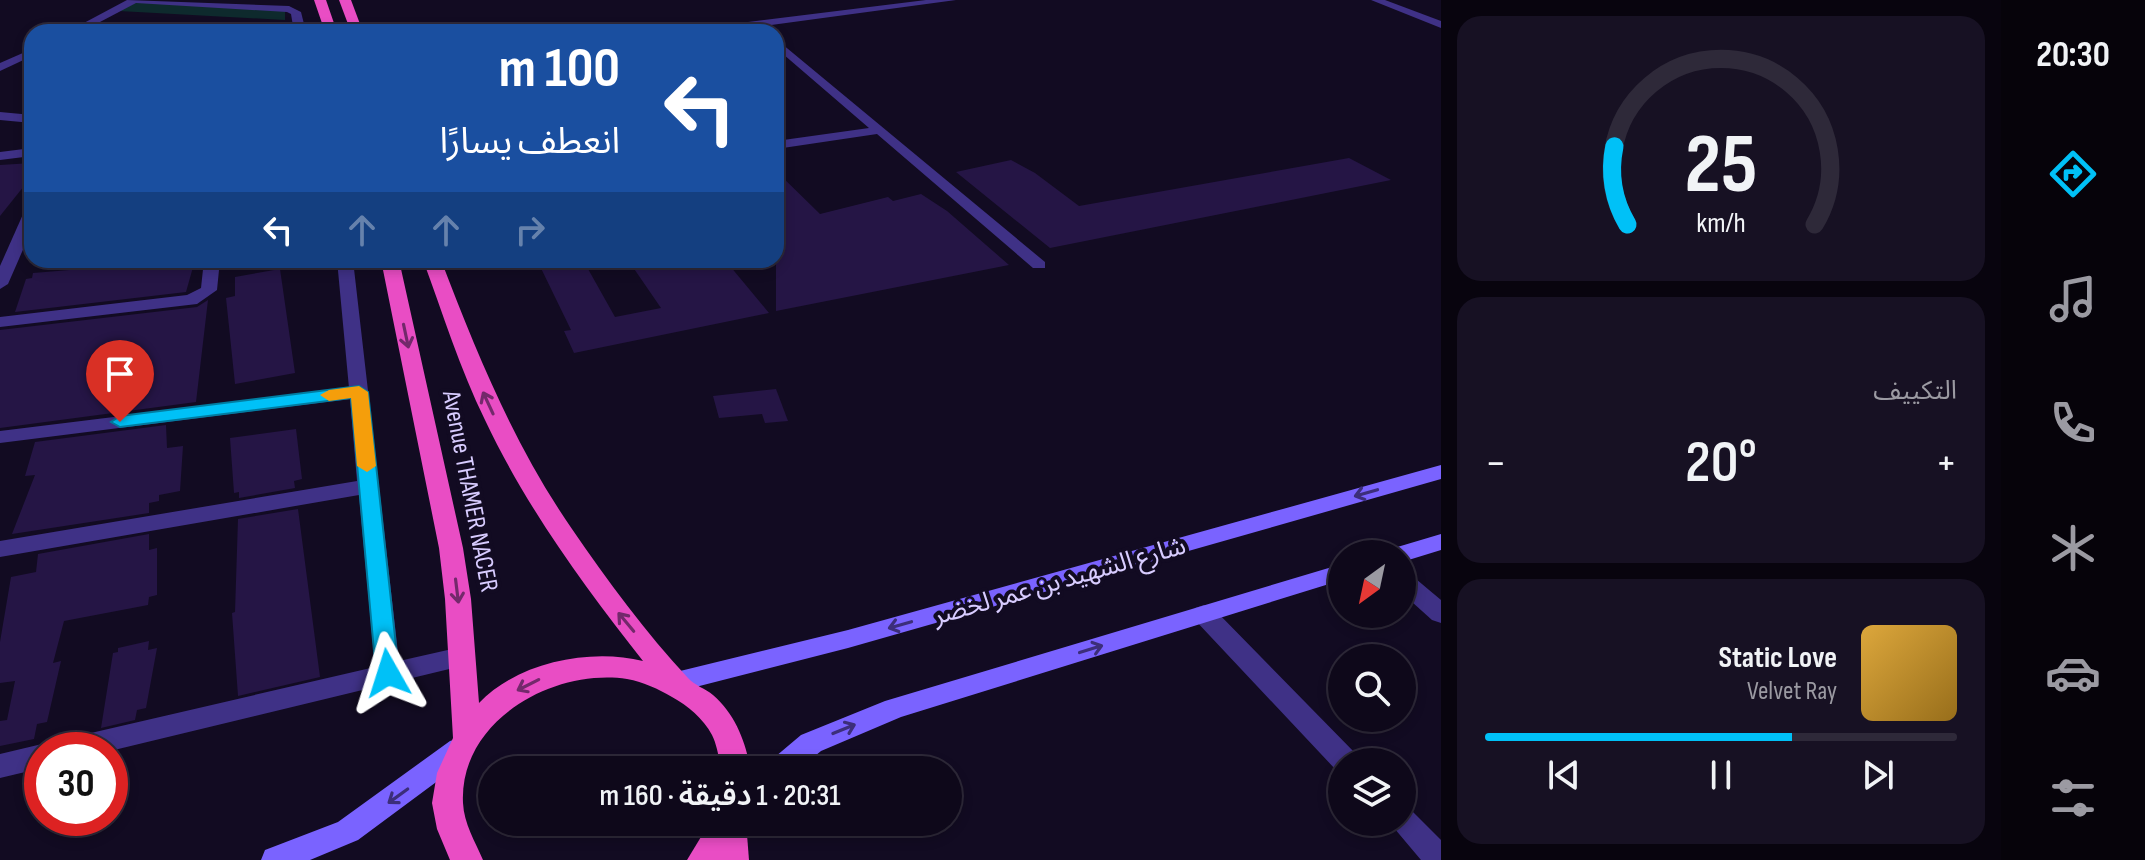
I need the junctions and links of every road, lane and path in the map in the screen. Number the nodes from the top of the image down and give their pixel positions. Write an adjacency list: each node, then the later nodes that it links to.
1 (134, 0): 6 (street); 7 (street)
2 (320, 0): 8 (highway)
3 (345, 0): 9 (highway)
4 (951, 0): 10 (street)
5 (1383, 1): 11 (street)
6 (88, 24)
7 (298, 24)
8 (328, 24)
9 (354, 24)
10 (784, 24)
11 (1441, 25)
12 (784, 49): 17 (street)
13 (24, 56): 14 (street)
14 (0, 67)
15 (0, 116): 16 (street)
16 (24, 118)
17 (880, 130): 18 (street); 24 (street)
18 (784, 144)
19 (24, 153): 20 (street)
20 (0, 156)
21 (24, 230): 23 (street)
22 (24, 261): 23 (street)
23 (10, 262): 29 (street)
24 (1039, 265)
25 (211, 268): 30 (street)
26 (346, 268): 31 (street)
27 (392, 268): 42 (highway, Avenue THAMER NACER, one-way to 42)
28 (435, 268): 44 (highway, Avenue THAMER NACER, one-way to 28)
29 (0, 284)
30 (0, 322)
31 (359, 392): 32 (street); 34 (street)
32 (0, 437)
33 (1441, 472): 44 (main road, شارع الشهيد بن عمر لخضر, one-way to 44)
34 (369, 486): 36 (street); 43 (street)
35 (1441, 542): 37 (main road)
36 (0, 549)
37 (1416, 550)
38 (1328, 576): 40 (main road)
39 (1416, 592): 41 (street)
40 (1204, 614): 47 (street); 49 (main road, one-way to 40)
41 (1441, 614)
42 (461, 657): 43 (street); 46 (highway, Avenue THAMER NACER)
43 (388, 673): 45 (street)
44 (676, 682): 46 (highway, one-way to 46); 48 (highway)
45 (128, 735)
46 (464, 743): 55 (main road, one-way to 55); 56 (highway)
47 (1333, 748)
48 (733, 756)
49 (796, 756)
50 (24, 760): 51 (street)
51 (0, 766)
52 (1416, 834): 59 (street)
53 (719, 836): 57 (highway)
54 (730, 836): 58 (highway)
55 (276, 860)
56 (467, 860)
57 (703, 860)
58 (733, 860)
59 (1441, 860)

